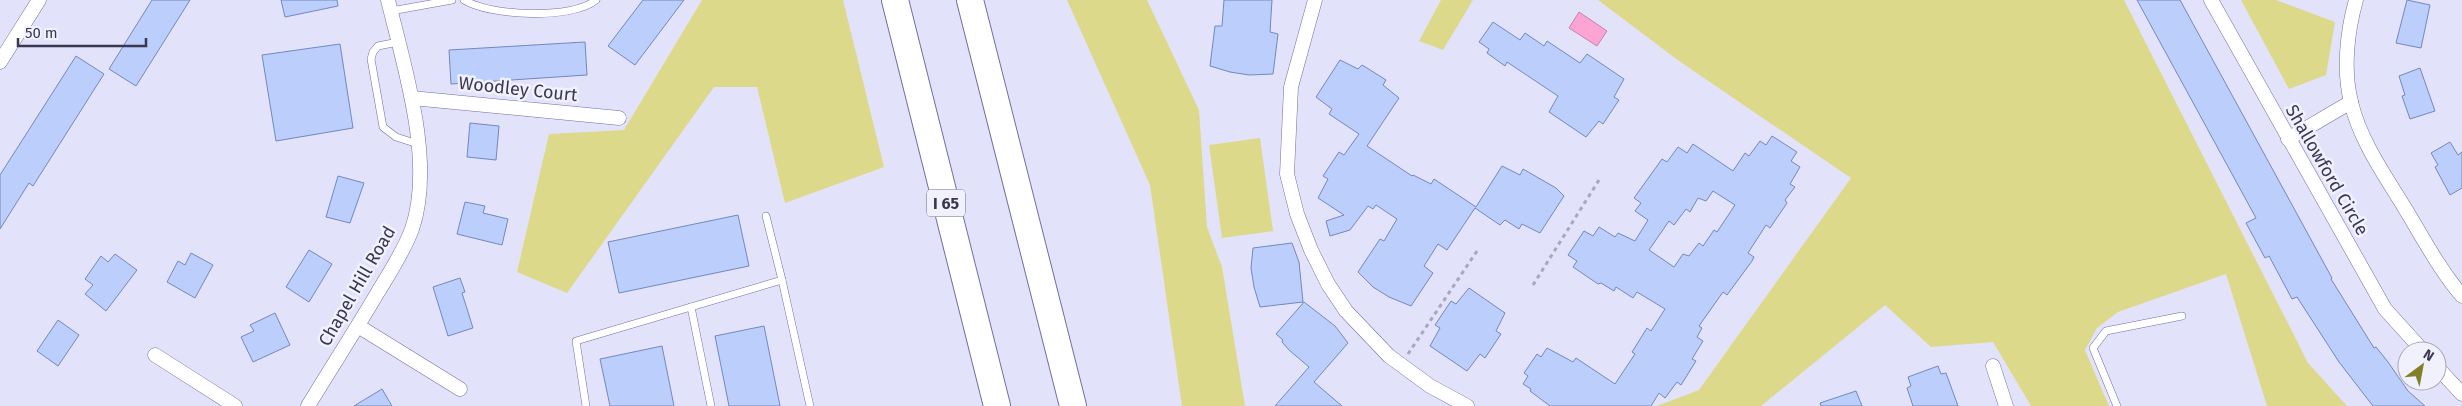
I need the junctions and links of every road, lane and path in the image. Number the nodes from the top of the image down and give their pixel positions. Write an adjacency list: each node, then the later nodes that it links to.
1 (40, 0): 12 (street)
2 (452, 0): 10 (lane)
3 (464, 0): 4 (lane)
4 (596, 0)
5 (895, 0): 39 (highway, I 65)
6 (970, 0): 40 (highway)
7 (1314, 0): 29 (street)
8 (2211, 0): 16 (street, Shallowford Circle)
9 (2356, 0): 14 (street)
10 (390, 6): 11 (street, Chapel Hill Road)
11 (398, 42): 13 (street, Chapel Hill Road); 17 (lane)
12 (0, 62)
13 (412, 98): 15 (street, Woodley Court); 17 (street, Chapel Hill Road)
14 (2351, 102): 16 (street); 23 (street)
15 (619, 118)
16 (2288, 140): 27 (street, Shallowford Circle)
17 (418, 144): 26 (street, Chapel Hill Road)
18 (1599, 180): 22 (path)
19 (766, 216): 21 (lane)
20 (1479, 248): 29 (path)
21 (782, 280): 24 (lane); 38 (lane)
22 (1533, 284)
23 (2462, 296)
24 (691, 306): 36 (lane); 37 (lane)
25 (2182, 316): 43 (lane)
26 (358, 326): 32 (street); 35 (street, Chapel Hill Road)
27 (2414, 341)
28 (155, 355): 34 (street)
29 (1401, 365): 41 (street)
30 (1993, 366): 42 (street)
31 (2447, 378): 33 (street)
32 (460, 389)
33 (2462, 394)
34 (235, 406)
35 (308, 406)
36 (586, 406)
37 (712, 406)
38 (810, 406)
39 (997, 406)
40 (1073, 406)
41 (1467, 406)
42 (2006, 406)
43 (2117, 406)

